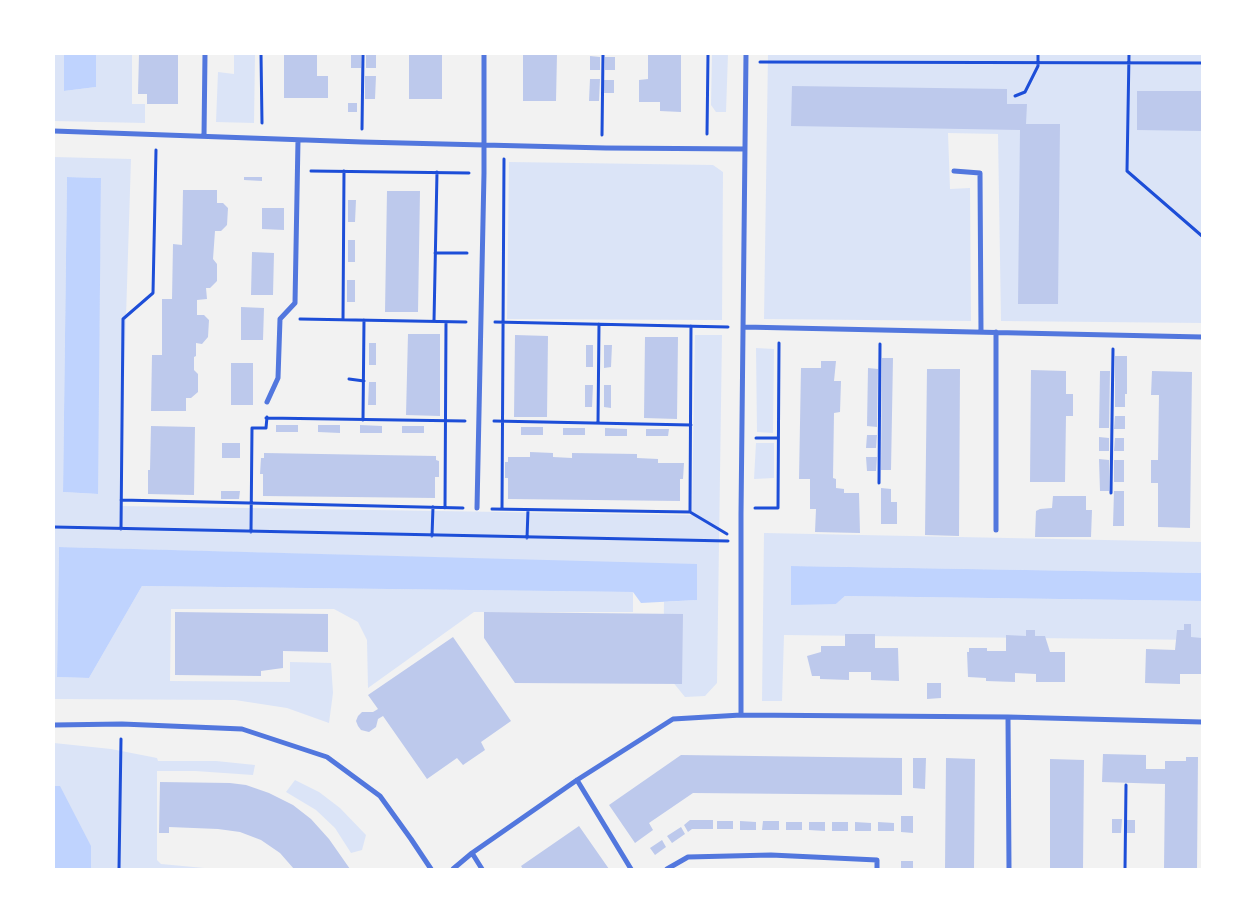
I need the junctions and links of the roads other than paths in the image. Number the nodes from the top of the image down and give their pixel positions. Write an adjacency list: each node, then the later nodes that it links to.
1 (205, 54): 5 (street)
2 (484, 54): 7 (street)
3 (746, 54): 8 (street)
4 (54, 131): 5 (street)
5 (204, 136): 6 (street)
6 (298, 140): 7 (street); 14 (street)
7 (484, 145): 8 (street); 15 (street)
8 (745, 150): 10 (street)
9 (954, 171): 11 (street)
10 (744, 327): 11 (street); 17 (street)
11 (981, 332): 12 (street)
12 (996, 332): 13 (street); 16 (street)
13 (1202, 337)
14 (267, 402)
15 (477, 508)
16 (996, 530)
17 (741, 715): 18 (street); 21 (street)
18 (1008, 717): 19 (street); 29 (street)
19 (1202, 722)
20 (54, 724): 23 (street)
21 (577, 780): 22 (street); 26 (street)
22 (472, 853): 24 (street); 25 (street)
23 (431, 869)
24 (453, 869)
25 (482, 869)
26 (632, 869)
27 (666, 869): 28 (street)
28 (877, 869)
29 (1009, 869)

